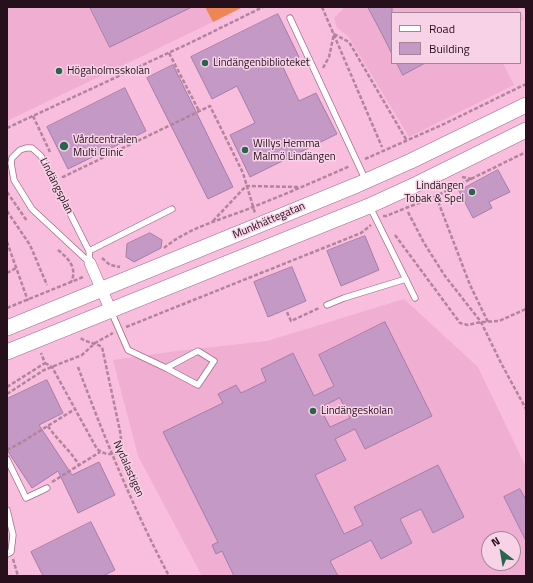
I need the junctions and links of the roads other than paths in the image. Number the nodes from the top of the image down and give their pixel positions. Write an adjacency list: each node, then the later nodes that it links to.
1 (290, 18): 4 (lane)
2 (526, 105): 4 (street, Munkhättegatan)
3 (526, 130): 5 (street)
4 (366, 181): 10 (street, Munkhättegatan)
5 (369, 206): 9 (lane); 13 (street)
6 (172, 209): 7 (lane)
7 (89, 251): 8 (lane, Lindängsplan); 8 (lane, Lindängsplan)
8 (92, 268): 10 (street, Lindängsplan)
9 (406, 279): 11 (lane); 12 (lane)
10 (101, 289): 13 (street, Lindängsplan); 14 (street, Munkhättegatan)
11 (415, 298)
12 (327, 305)
13 (111, 311): 15 (street); 16 (lane)
14 (7, 328)
15 (7, 352)
16 (166, 368): 16 (lane)
17 (7, 459): 18 (lane)
18 (46, 488)
19 (7, 510): 20 (lane)
20 (9, 553)

